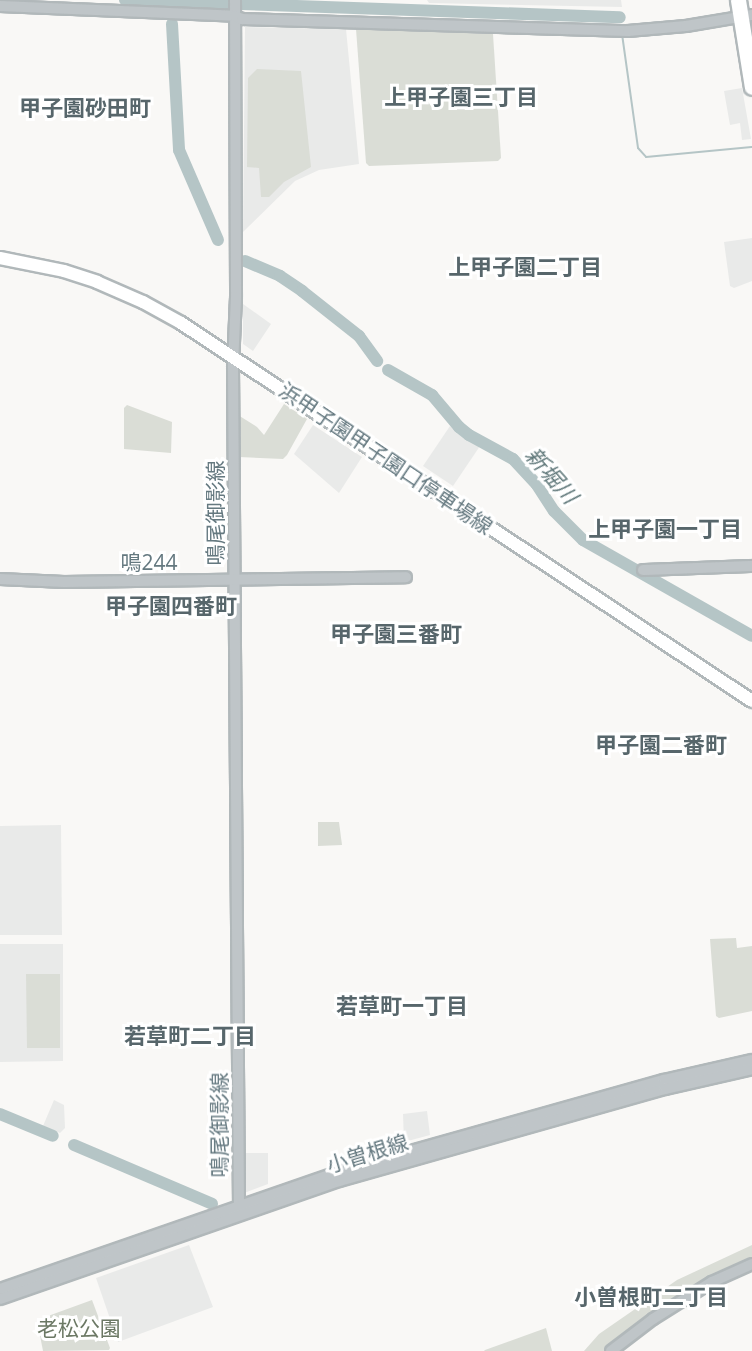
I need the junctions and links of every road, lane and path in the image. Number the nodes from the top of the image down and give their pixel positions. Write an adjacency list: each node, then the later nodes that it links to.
1 (0, 6): 2 (street)
2 (235, 6): 3 (street); 7 (street, 鳴尾御影線)
3 (747, 11): 4 (highway)
4 (752, 87)
5 (0, 251): 7 (main road, 浜甲子園甲子園口停車場線)
6 (0, 258): 7 (main road, 浜甲子園甲子園口停車場線)
7 (235, 354): 12 (street, 鳴尾御影線); 13 (main road, 浜甲子園甲子園口停車場線); 14 (main road, 浜甲子園甲子園口停車場線)
8 (752, 566): 9 (street)
9 (642, 570)
10 (406, 577): 12 (street, 鳴244)
11 (0, 579): 12 (street, 鳴244)
12 (235, 581): 17 (street, 鳴尾御影線)
13 (752, 691)
14 (752, 701)
15 (752, 1060): 17 (street, 小曽根線)
16 (752, 1069): 20 (street, 小曽根線)
17 (239, 1206): 19 (street, 小曽根線)
18 (752, 1264): 21 (street)
19 (0, 1289)
20 (0, 1299)
21 (611, 1351)

